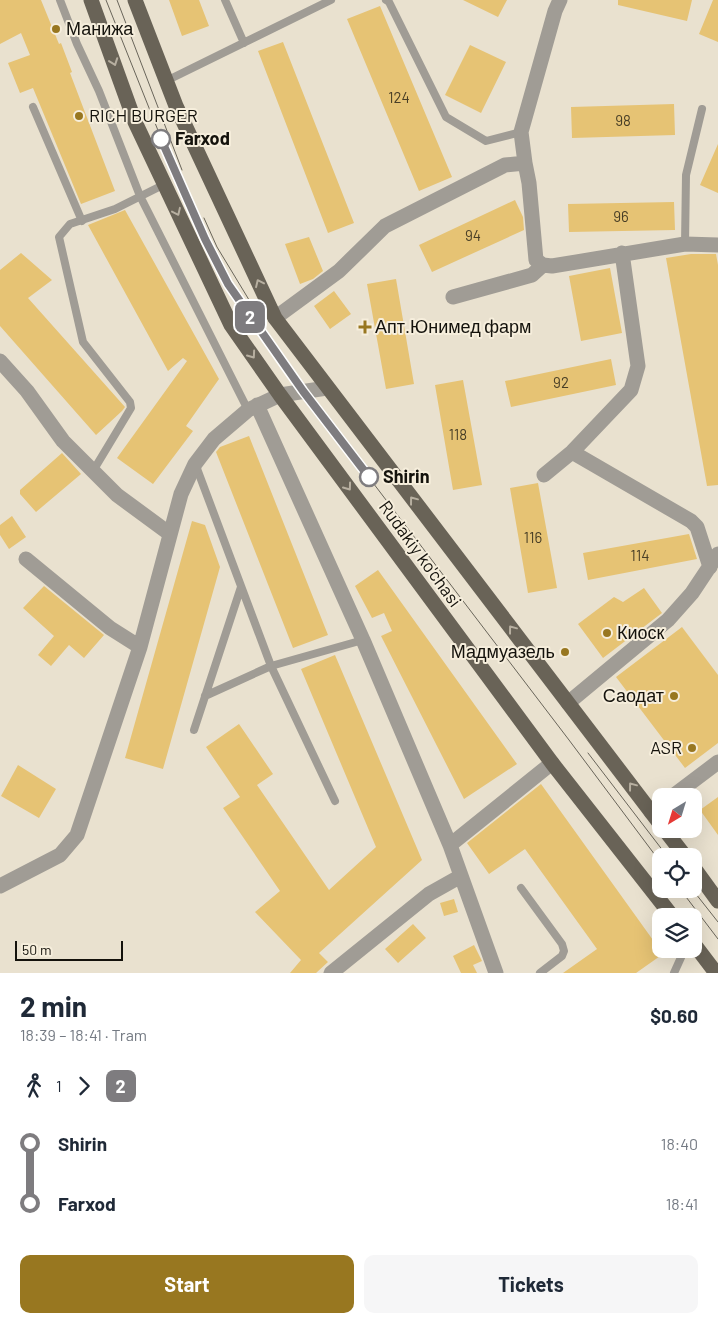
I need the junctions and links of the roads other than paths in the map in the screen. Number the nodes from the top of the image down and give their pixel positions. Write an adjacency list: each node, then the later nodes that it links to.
1 (60, 0): 15 (lane)
2 (91, 0): 14 (main road, Rudakiy ko'chasi, one-way to 14)
3 (135, 0): 9 (main road, Rudakiy ko'chasi)
4 (225, 0): 8 (lane)
5 (331, 0): 8 (lane)
6 (386, 0): 12 (lane)
7 (560, 0): 12 (street)
8 (244, 43): 9 (lane)
9 (166, 81): 22 (main road, Rudakiy ko'chasi, one-way to 9)
10 (33, 107): 16 (lane)
11 (702, 109): 17 (lane)
12 (521, 132): 13 (street)
13 (525, 163): 20 (street); 22 (street)
14 (164, 184): 15 (lane); 25 (main road, Rudakiy ko'chasi, one-way to 25)
15 (140, 196): 16 (lane); 26 (lane)
16 (82, 221): 29 (lane)
17 (685, 244): 18 (street); 19 (street)
18 (718, 245)
19 (622, 254): 20 (street); 27 (street)
20 (543, 265): 21 (street)
21 (453, 297)
22 (275, 318): 24 (main road, Rudakiy ko'chasi)
23 (0, 361): 29 (street)
24 (327, 388): 25 (street); 40 (main road, Rudakiy ko'chasi, one-way to 24)
25 (280, 395): 26 (street); 43 (main road, Rudakiy ko'chasi, one-way to 43)
26 (253, 407): 28 (street); 36 (street)
27 (572, 452): 30 (street); 34 (street)
28 (195, 464): 31 (street); 35 (lane)
29 (93, 470): 31 (street)
30 (544, 475)
31 (170, 534): 37 (street)
32 (718, 554): 34 (street)
33 (26, 560): 37 (street)
34 (710, 567): 40 (street)
35 (241, 587): 38 (lane); 39 (lane)
36 (363, 640): 38 (lane); 48 (street)
37 (140, 647): 52 (street)
38 (271, 666): 39 (lane); 45 (lane)
39 (205, 696): 41 (lane)
40 (568, 703): 46 (main road, Rudakiy ko'chasi, one-way to 40)
41 (194, 730)
42 (718, 762): 44 (street)
43 (552, 763): 48 (street); 55 (main road, Rudakiy ko'chasi)
44 (683, 788)
45 (335, 801)
46 (652, 803)
47 (671, 838): 49 (main road)
48 (450, 846): 50 (street)
49 (679, 848)
50 (461, 876): 58 (street); 59 (street)
51 (702, 879): 54 (main road)
52 (0, 886)
53 (521, 888): 60 (lane)
54 (718, 901)
55 (666, 908)
56 (702, 957): 62 (main road)
57 (680, 958): 61 (lane)
58 (331, 973)
59 (496, 973)
60 (540, 973)
61 (674, 973)
62 (716, 973)

